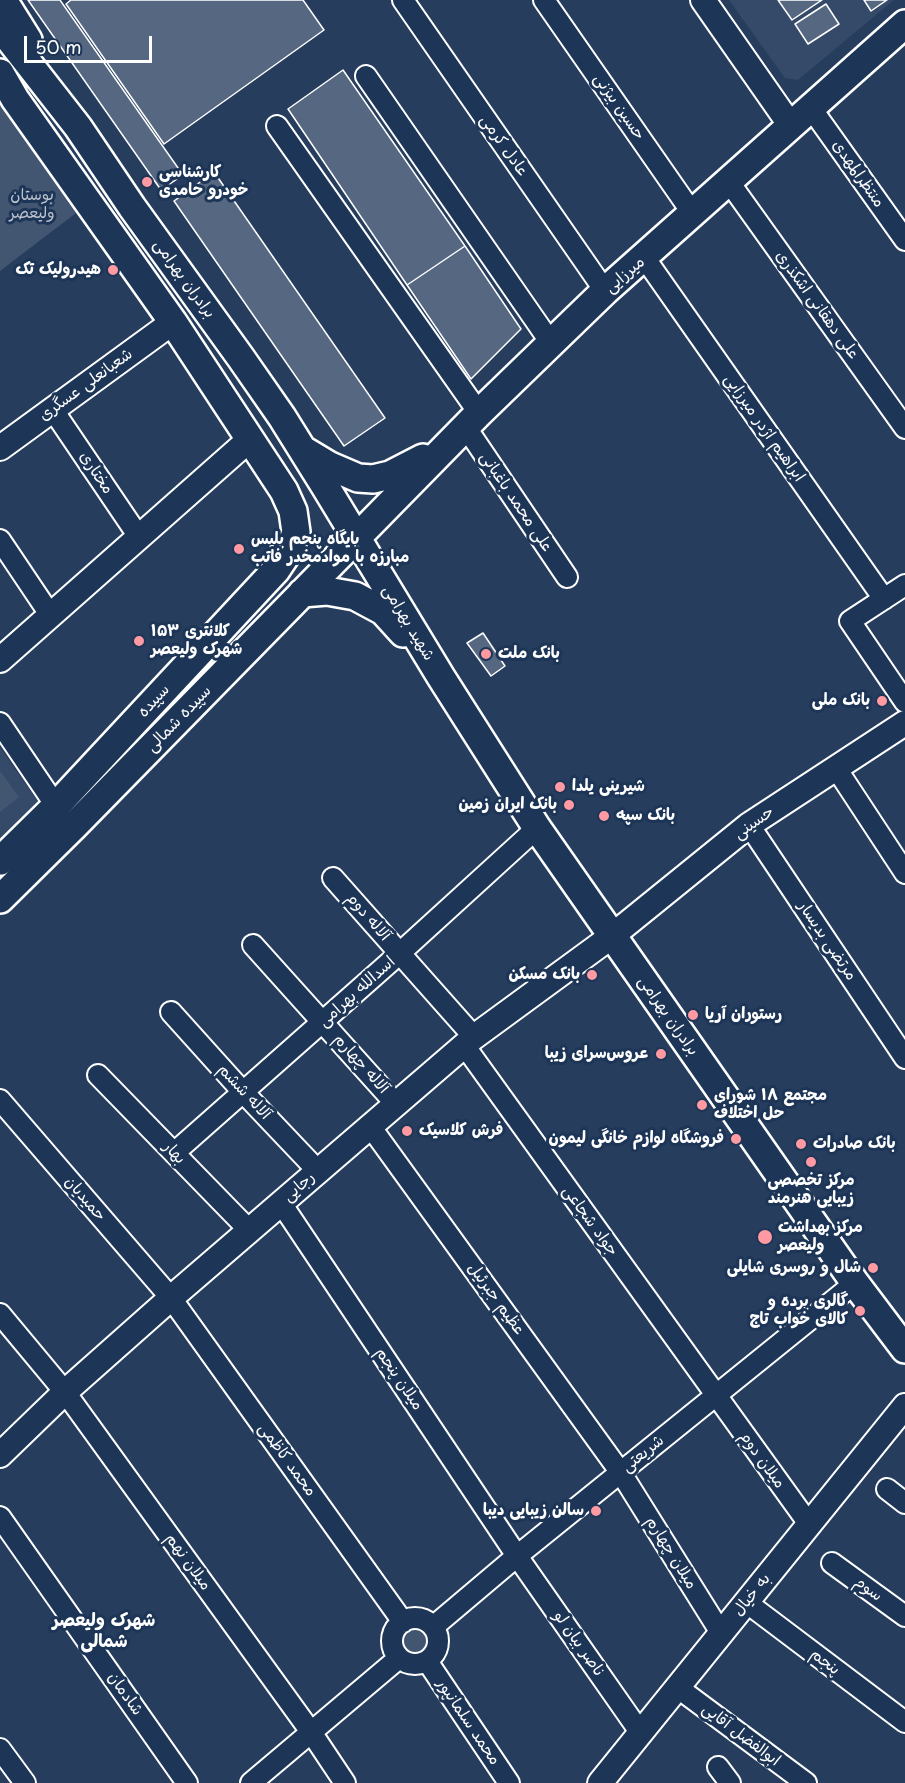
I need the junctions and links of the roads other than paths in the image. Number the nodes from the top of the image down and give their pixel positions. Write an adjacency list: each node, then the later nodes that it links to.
1 (3, 0): 13 (main road)
2 (403, 0): 18 (street, عادل کرمی)
3 (544, 0): 15 (street, حسین بیژنی)
4 (703, 0): 12 (street)
5 (905, 24): 10 (main road, میرزایی)
6 (0, 27): 13 (main road, برادران بهرامی)
7 (0, 73): 9 (main road, برادران بهرامی)
8 (366, 76): 20 (street)
9 (7, 90): 19 (main road, برادران بهرامی)
10 (811, 108): 12 (main road, میرزایی); 16 (street, منتظرالمهدی)
11 (277, 126): 22 (street, علی محمد باغبانی)
12 (791, 126): 14 (main road, میرزایی)
13 (78, 127): 24 (main road, برادران بهرامی)
14 (729, 182): 15 (main road, میرزایی); 23 (street, علی دهقانی اشکذری)
15 (693, 214): 17 (main road, میرزایی)
16 (905, 240)
17 (644, 257): 18 (main road, میرزایی); 35 (street, ابراهیم اژدر میرزایی)
18 (605, 291): 20 (main road, میرزایی)
19 (173, 322): 21 (street, شعبانعلی عسگری); 25 (main road, برادران بهرامی)
20 (552, 343): 22 (main road, میرزایی)
21 (53, 410): 26 (street, شعبانعلی عسگری); 29 (street, مختاری)
22 (472, 419): 27 (main road, میرزایی); 32 (street, علی محمد باغبانی)
23 (905, 428)
24 (296, 441): 25 (main road); 27 (main road); 30 (main road, برادران بهرامی)
25 (253, 445): 28 (main road, برادران بهرامی); 29 (street)
26 (0, 448)
27 (443, 448): 30 (main road, میرزایی)
28 (296, 532): 42 (main road, سپیده)
29 (139, 537): 36 (street)
30 (357, 538): 34 (main road, سپیده شمالی); 38 (main road, شهید بهرامی)
31 (0, 540): 36 (street)
32 (567, 577)
33 (905, 585): 35 (street)
34 (302, 593): 38 (main road); 44 (main road, سپیده شمالی)
35 (884, 599): 39 (street)
36 (51, 616): 37 (street)
37 (0, 660)
38 (441, 677): 47 (main road, برادران بهرامی)
39 (905, 702)
40 (0, 723): 45 (street)
41 (905, 723): 43 (street, حسینی)
42 (101, 758): 44 (main road); 45 (main road, سپیده)
43 (837, 768): 46 (street, حسینی); 49 (street)
44 (121, 778): 51 (main road, سپیده شمالی)
45 (56, 806): 48 (main road, سپیده)
46 (749, 825): 52 (street, حسینی); 58 (street, مرتضی بدیسار)
47 (537, 828): 52 (main road, برادران بهرامی); 54 (street, اسدالله بهرامی)
48 (0, 861)
49 (905, 873)
50 (333, 878): 54 (street, آلاله دوم)
51 (0, 899)
52 (612, 936): 57 (street, رجایی); 68 (main road, برادران بهرامی)
53 (253, 945): 56 (street, آلاله چهارم)
54 (400, 954): 56 (street, اسدالله بهرامی); 57 (street, آلاله دوم)
55 (171, 1012): 60 (street, آلاله ششم)
56 (323, 1022): 60 (street, اسدالله بهرامی); 62 (street, آلاله چهارم)
57 (469, 1041): 62 (street, رجایی); 73 (street, جواد شجاعی)
58 (905, 1058)
59 (98, 1075): 64 (street, بهار)
60 (243, 1092): 64 (street, اسدالله بهرامی); 65 (street, آلاله ششم)
61 (0, 1100): 69 (street, حمیدیان)
62 (396, 1104): 63 (street, رجایی)
63 (370, 1126): 65 (street, رجایی); 76 (street, عظیم جبرئیل)
64 (174, 1153): 67 (street, بهار)
65 (318, 1171): 66 (street, رجایی)
66 (281, 1203): 67 (street, رجایی); 81 (street, میلان پنجم)
67 (249, 1230): 69 (street, رجایی)
68 (855, 1283): 71 (main road, برادران بهرامی); 73 (street, شریعتی)
69 (171, 1298): 72 (street, رجایی); 85 (street, محمد کاظمی)
70 (0, 1314): 72 (street, میلان نهم)
71 (905, 1349)
72 (65, 1392): 75 (street, رجایی); 92 (street, میلان نهم)
73 (716, 1396): 76 (street, شریعتی); 80 (street, میلان دوم)
74 (905, 1406): 80 (street, به خیال)
75 (0, 1455)
76 (621, 1473): 81 (street, شریعتی); 87 (street, میلان چهارم)
77 (887, 1489): 78 (street)
78 (905, 1503)
79 (0, 1517): 97 (street, شادمان)
80 (809, 1524): 83 (street, به خیال)
81 (517, 1556): 86 (street, شریعتی); 93 (street, ناصر بیان لو)
82 (832, 1563): 84 (street, سوم)
83 (746, 1602): 87 (street, به خیال); 91 (street, پنجم)
84 (905, 1616)
85 (403, 1622): 86 (street); 88 (street)
86 (433, 1627): 89 (street)
87 (721, 1633): 90 (street, به خیال)
88 (399, 1658): 89 (street); 92 (street)
89 (427, 1661): 100 (street, محمد سلمانپور)
90 (677, 1687): 93 (street, به خیال); 103 (street, ابوالفضل آقایی)
91 (905, 1722)
92 (311, 1732): 98 (street); 99 (street, میلان نهم)
93 (640, 1732): 101 (street, به خیال)
94 (0, 1749): 96 (street)
95 (717, 1767): 102 (street)
96 (26, 1783)
97 (188, 1783)
98 (251, 1783)
99 (345, 1783)
100 (509, 1783)
101 (600, 1783)
102 (730, 1783)
103 (806, 1783)

